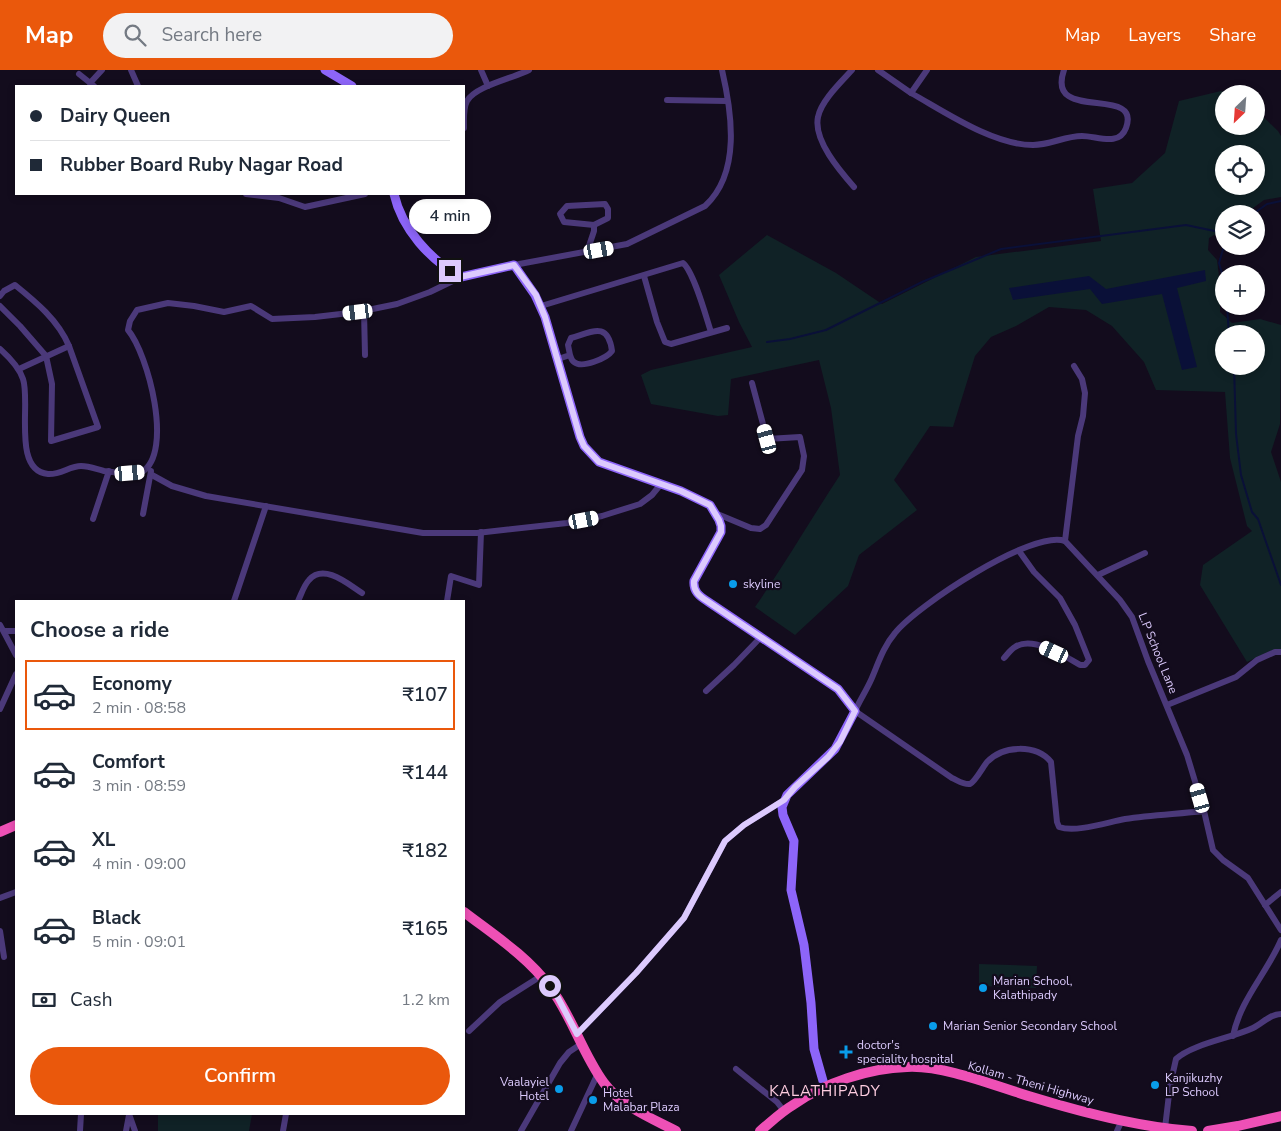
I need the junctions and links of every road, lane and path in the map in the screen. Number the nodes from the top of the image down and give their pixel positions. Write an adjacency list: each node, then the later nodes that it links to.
1 (102, 70): 12 (street)
2 (132, 70): 13 (street)
3 (325, 70): 14 (main road)
4 (481, 70): 15 (street)
5 (529, 70): 15 (street)
6 (722, 70): 18 (street)
7 (852, 70): 20 (street)
8 (878, 70): 16 (street)
9 (927, 70): 16 (street)
10 (1064, 70): 16 (street)
11 (79, 74): 12 (street)
12 (92, 84)
13 (138, 85)
14 (350, 85)
15 (488, 86): 19 (street)
16 (911, 93)
17 (667, 100): 18 (street)
18 (727, 101): 25 (street)
19 (465, 119)
20 (854, 187)
21 (254, 195): 22 (street)
22 (359, 195)
23 (394, 195): 28 (main road)
24 (594, 225): 24 (street); 25 (street)
25 (587, 252): 26 (street)
26 (514, 265): 28 (main road); 31 (main road)
27 (644, 276): 31 (street); 34 (street); 34 (street)
28 (460, 277): 32 (street)
29 (0, 296): 35 (street)
30 (0, 306): 39 (street)
31 (541, 306): 40 (main road)
32 (364, 311): 37 (street); 44 (street)
33 (727, 328): 34 (street)
34 (710, 332)
35 (69, 346): 39 (street); 39 (street)
36 (0, 348): 42 (street)
37 (365, 355)
38 (570, 355): 38 (street); 40 (street)
39 (46, 356): 42 (street)
40 (558, 359): 47 (main road)
41 (1074, 366): 53 (street)
42 (19, 370): 45 (street)
43 (752, 383): 49 (street)
44 (151, 465): 45 (street); 46 (street)
45 (109, 471): 51 (street)
46 (152, 475): 48 (street); 50 (street)
47 (661, 484): 49 (main road); 52 (street)
48 (266, 506): 52 (street); 58 (street)
49 (715, 512): 64 (main road)
50 (143, 514)
51 (93, 519)
52 (481, 532): 60 (street)
53 (1064, 541): 54 (street); 56 (street, L.P School Lane)
54 (1020, 550): 67 (street); 72 (street)
55 (1145, 553): 56 (street)
56 (1098, 575): 70 (street, L.P School Lane)
57 (362, 593): 59 (street)
58 (234, 600)
59 (298, 600)
60 (447, 600)
61 (0, 625): 62 (street)
62 (4, 631): 63 (street); 66 (street)
63 (15, 631)
64 (761, 637): 69 (street); 72 (main road)
65 (1281, 652): 70 (street)
66 (15, 653)
67 (1004, 658)
68 (15, 676): 71 (street)
69 (706, 691)
70 (1167, 705): 74 (street, L.P School Lane)
71 (0, 709)
72 (855, 711): 73 (main road); 74 (street)
73 (784, 800): 89 (street); 94 (main road)
74 (1204, 811): 80 (street, L.P School Lane)
75 (15, 825): 76 (highway)
76 (0, 832)
77 (15, 892): 79 (street)
78 (1281, 892): 80 (street)
79 (0, 898)
80 (1265, 905): 82 (street, L.P School Lane)
81 (465, 913): 86 (highway)
82 (1281, 930)
83 (0, 931): 85 (street)
84 (1281, 940): 90 (street)
85 (4, 957)
86 (541, 976): 88 (street); 89 (highway)
87 (1281, 1014): 90 (street)
88 (469, 1031)
89 (577, 1034): 91 (highway)
90 (1233, 1036): 102 (street)
91 (581, 1044): 93 (highway); 108 (street)
92 (736, 1069): 95 (street)
93 (598, 1072): 109 (street); 110 (highway)
94 (825, 1088): 95 (highway, Kollam - Theni Highway); 101 (highway, Kollam - Theni Highway)
95 (784, 1111): 111 (highway, Kollam - Theni Highway)
96 (81, 1115): 104 (street)
97 (129, 1115): 105 (street)
98 (129, 1115): 106 (street)
99 (286, 1115): 107 (street)
100 (1281, 1116): 103 (highway)
101 (1122, 1120): 102 (highway, Kollam - Theni Highway); 112 (street)
102 (1165, 1128): 113 (highway, Kollam - Theni Highway)
103 (1238, 1129): 114 (highway)
104 (80, 1131)
105 (126, 1131)
106 (135, 1131)
107 (283, 1131)
108 (521, 1131)
109 (571, 1131)
110 (676, 1131)
111 (760, 1131)
112 (1117, 1131)
113 (1192, 1131)
114 (1208, 1131)

